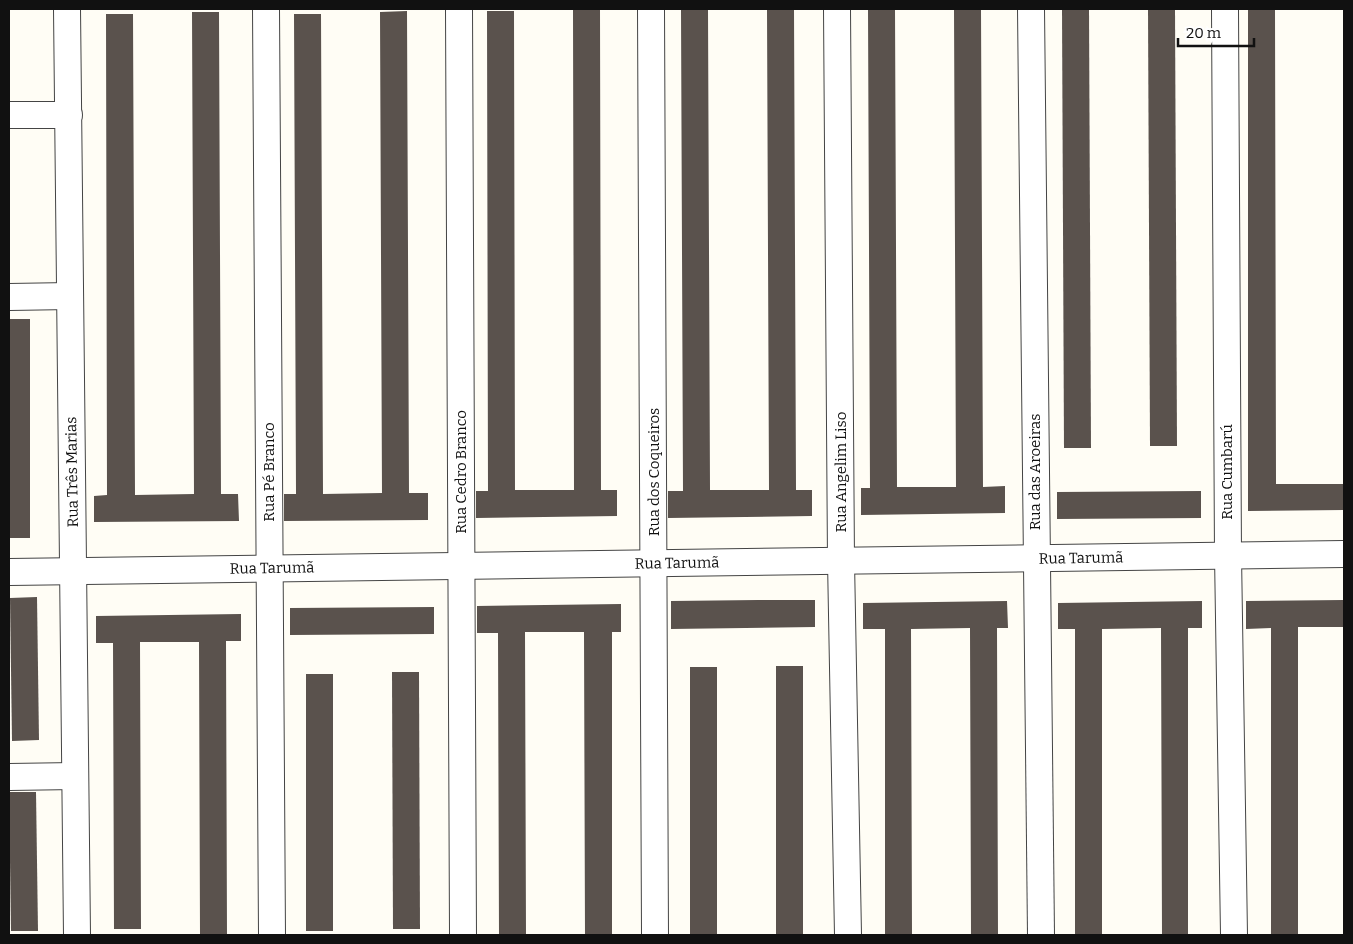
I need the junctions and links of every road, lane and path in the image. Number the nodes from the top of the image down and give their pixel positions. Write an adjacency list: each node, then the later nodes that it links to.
1 (67, 9): 9 (street, Rua Três Marias)
2 (266, 9): 18 (street, Rua Pé Branco)
3 (459, 9): 17 (street, Rua Cedro Branco)
4 (651, 9): 16 (street, Rua dos Coqueiros)
5 (837, 9): 15 (street, Rua Angelim Liso)
6 (1032, 9): 14 (street, Rua das Aroeiras)
7 (1225, 9): 13 (street, Rua Cumbarú)
8 (9, 115): 9 (street)
9 (68, 115): 10 (street, Rua Três Marias)
10 (70, 296): 11 (street); 19 (street, Rua Três Marias)
11 (9, 297)
12 (1344, 554): 13 (street, Rua Tarumã)
13 (1228, 555): 14 (street, Rua Tarumã); 29 (street, Rua Cumbarú)
14 (1035, 558): 15 (street, Rua Tarumã); 28 (street, Rua das Aroeiras)
15 (841, 561): 16 (street, Rua Tarumã); 27 (street, Rua Angelim Liso)
16 (655, 563): 17 (street, Rua Tarumã); 26 (street, Rua dos Coqueiros)
17 (461, 566): 18 (street, Rua Tarumã); 25 (street, Rua Cedro Branco)
18 (270, 568): 19 (street, Rua Tarumã); 24 (street, Rua Pé Branco)
19 (74, 571): 20 (street, Rua Tarumã); 21 (street, Rua Três Marias)
20 (9, 572)
21 (76, 776): 22 (street); 23 (street, Rua Três Marias)
22 (9, 777)
23 (77, 935)
24 (272, 935)
25 (463, 935)
26 (655, 935)
27 (848, 935)
28 (1041, 935)
29 (1234, 935)

